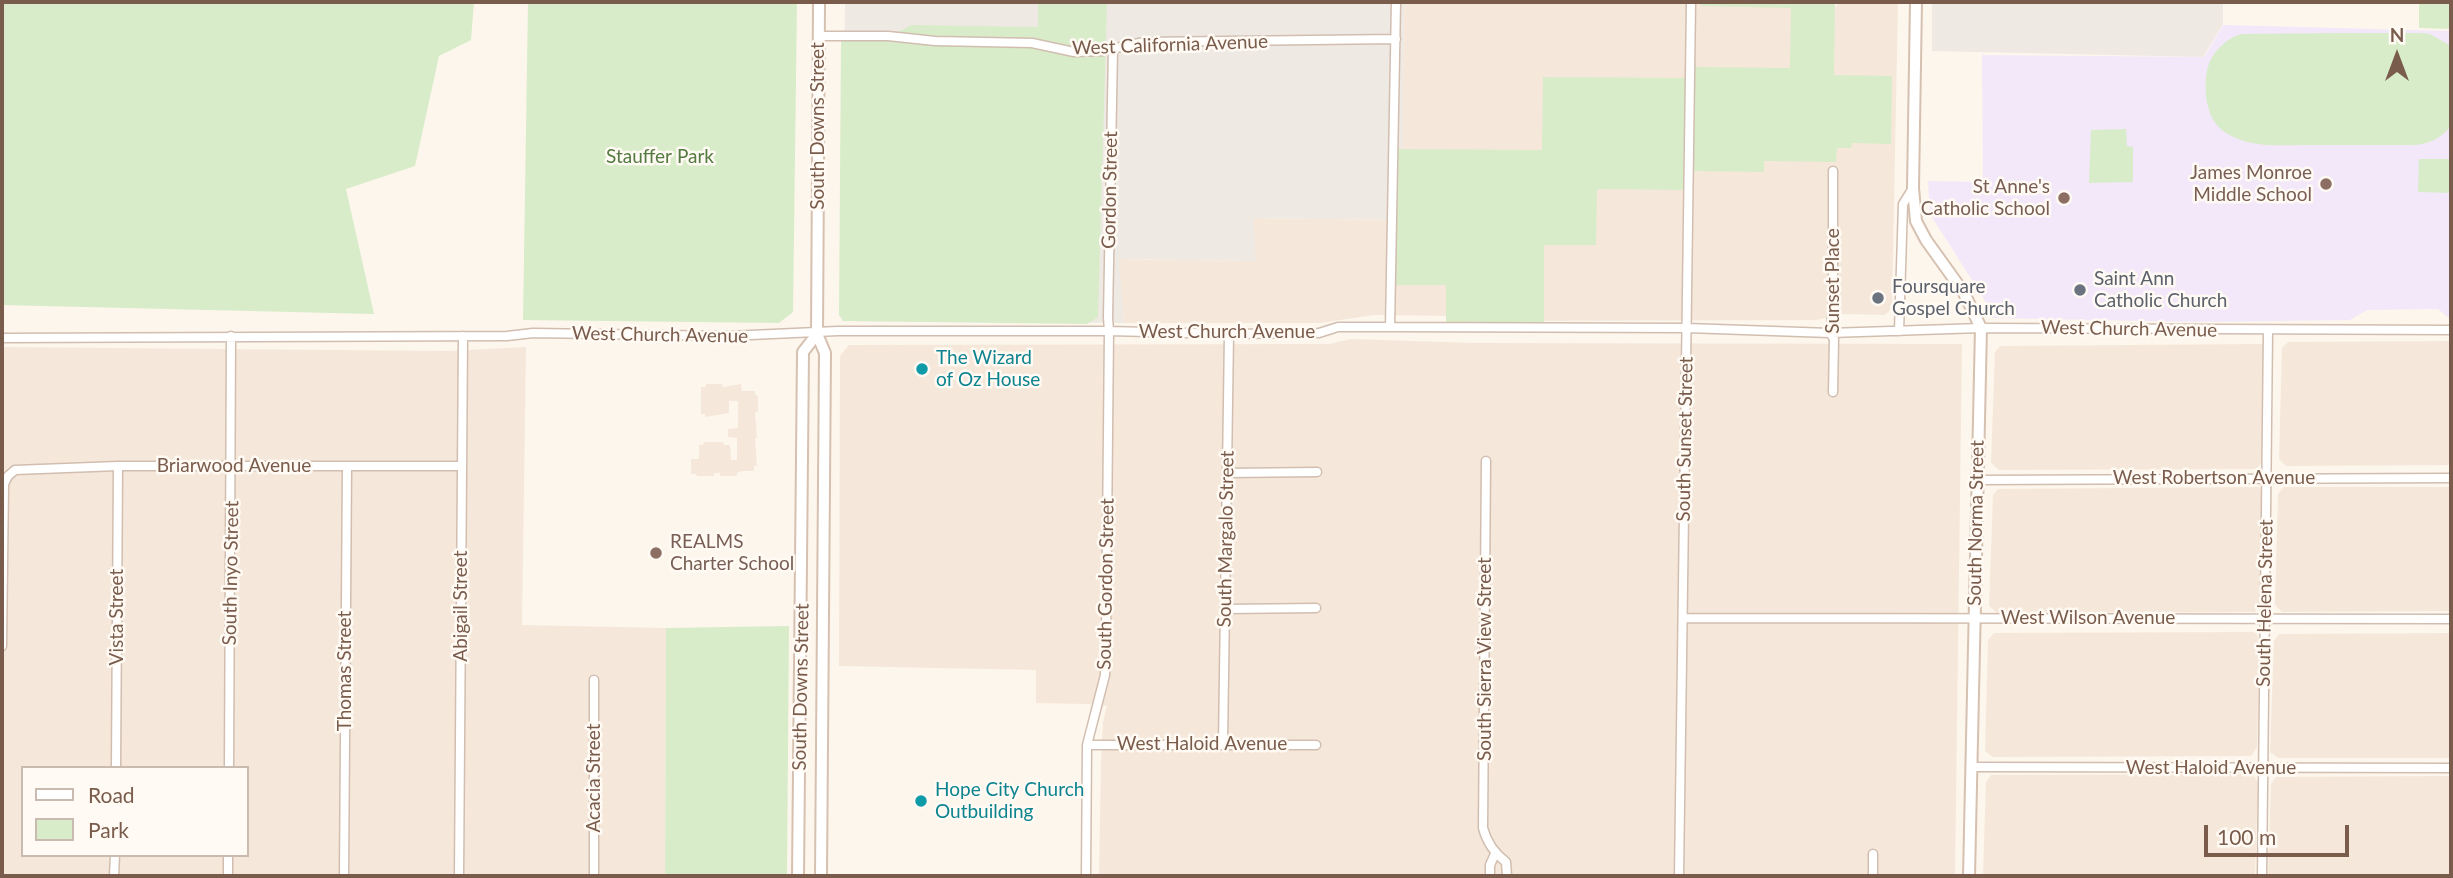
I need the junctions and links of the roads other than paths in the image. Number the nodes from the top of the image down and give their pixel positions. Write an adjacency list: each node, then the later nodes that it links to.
1 (818, 2): 5 (main road, South Downs Street)
2 (1396, 2): 6 (street)
3 (1691, 2): 11 (street, South Sunset Street)
4 (1916, 2): 9 (main road, South Norma Street)
5 (819, 36): 7 (street, West California Avenue); 18 (main road, South Downs Street)
6 (1396, 39): 7 (street, West California Avenue); 10 (street)
7 (1113, 48): 14 (street, Gordon Street)
8 (1833, 171): 17 (street, Sunset Place)
9 (1913, 188): 12 (main road, South Norma Street); 15 (street, South Norma Street)
10 (1390, 327): 11 (street, West Church Avenue); 19 (street, West Church Avenue)
11 (1687, 328): 17 (street, West Church Avenue); 36 (street, South Sunset Street)
12 (1981, 328): 15 (street, West Church Avenue); 16 (street, West Church Avenue); 33 (main road, South Norma Street)
13 (2451, 330): 16 (street, West Church Avenue)
14 (1109, 331): 18 (street, West Church Avenue); 19 (street, West Church Avenue); 43 (street, South Gordon Street)
15 (1899, 331): 17 (street, West Church Avenue)
16 (2268, 331): 31 (street, South Helena Street)
17 (1830, 333): 23 (street, Sunset Place)
18 (817, 334): 21 (street, West Church Avenue); 59 (main road, South Downs Street); 60 (main road, South Downs Street)
19 (1229, 334): 30 (street, South Margalo Street)
20 (231, 336): 21 (street, West Church Avenue); 22 (street, West Church Avenue); 26 (street, South Inyo Street)
21 (463, 336): 28 (street, Abigail Street)
22 (2, 338)
23 (1833, 391)
24 (1486, 461): 50 (street, South Sierra View Street)
25 (118, 466): 26 (street, Briarwood Avenue); 40 (street, Briarwood Avenue); 45 (street, Vista Street)
26 (232, 466): 27 (street, Briarwood Avenue); 46 (street, South Inyo Street)
27 (347, 466): 28 (street, Briarwood Avenue); 56 (street, Thomas Street)
28 (462, 466): 57 (street, Abigail Street)
29 (1317, 472): 30 (street)
30 (1227, 473): 35 (street, South Margalo Street)
31 (2266, 477): 32 (street, West Robertson Avenue); 33 (street, West Robertson Avenue); 38 (street, South Helena Street)
32 (2451, 478)
33 (1977, 480): 37 (main road, South Norma Street)
34 (1317, 608): 35 (street)
35 (1225, 609): 42 (street, South Margalo Street)
36 (1683, 618): 37 (street, West Wilson Avenue); 64 (street, South Sunset Street)
37 (1974, 618): 38 (street, West Wilson Avenue); 47 (main road, South Norma Street)
38 (2265, 619): 39 (street, West Wilson Avenue); 48 (street, South Helena Street)
39 (2451, 619)
40 (2, 646)
41 (594, 680): 58 (street, Acacia Street)
42 (1223, 743): 43 (street, West Haloid Avenue); 44 (street, West Haloid Avenue)
43 (1087, 745): 61 (street, South Gordon Street)
44 (1316, 745)
45 (116, 766)
46 (229, 766)
47 (1971, 767): 48 (street, West Haloid Avenue); 66 (main road, South Norma Street)
48 (2263, 768): 49 (street, West Haloid Avenue); 67 (street, South Helena Street)
49 (2451, 768)
50 (1495, 854): 62 (street); 63 (street, South Sierra View Street)
51 (1873, 854): 65 (street)
52 (115, 857): 54 (street)
53 (228, 857): 55 (street)
54 (114, 876)
55 (228, 876)
56 (344, 876)
57 (459, 876)
58 (594, 876)
59 (798, 876)
60 (821, 876)
61 (1086, 876)
62 (1490, 876)
63 (1507, 876)
64 (1679, 876)
65 (1873, 876)
66 (1969, 876)
67 (2262, 876)

